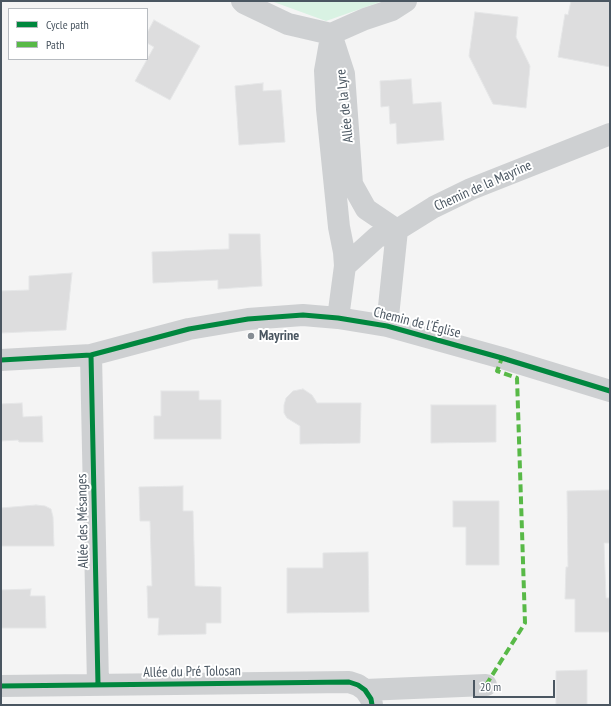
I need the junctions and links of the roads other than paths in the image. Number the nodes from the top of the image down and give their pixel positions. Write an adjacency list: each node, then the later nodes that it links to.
1 (242, 1): 3 (street)
2 (406, 1): 3 (street)
3 (331, 34): 5 (street, Allée de la Lyre); 6 (street, Allée de la Lyre)
4 (610, 134): 5 (street, Chemin de la Mayrine)
5 (397, 230): 6 (street, Chemin de la Mayrine); 8 (street)
6 (345, 266): 7 (street, Allée de la Lyre)
7 (338, 318): 8 (street, Chemin de l'Église); 9 (street, Chemin de l'Église)
8 (387, 326): 11 (street, Chemin de l'Église)
9 (91, 355): 10 (street, Chemin de l'Église); 12 (street, Allée des Mésanges)
10 (1, 360)
11 (610, 391)
12 (98, 685): 14 (street, Allée du Pré Tolosan); 15 (street, Allée du Pré Tolosan)
13 (486, 685): 15 (street)
14 (1, 686)
15 (369, 698)

